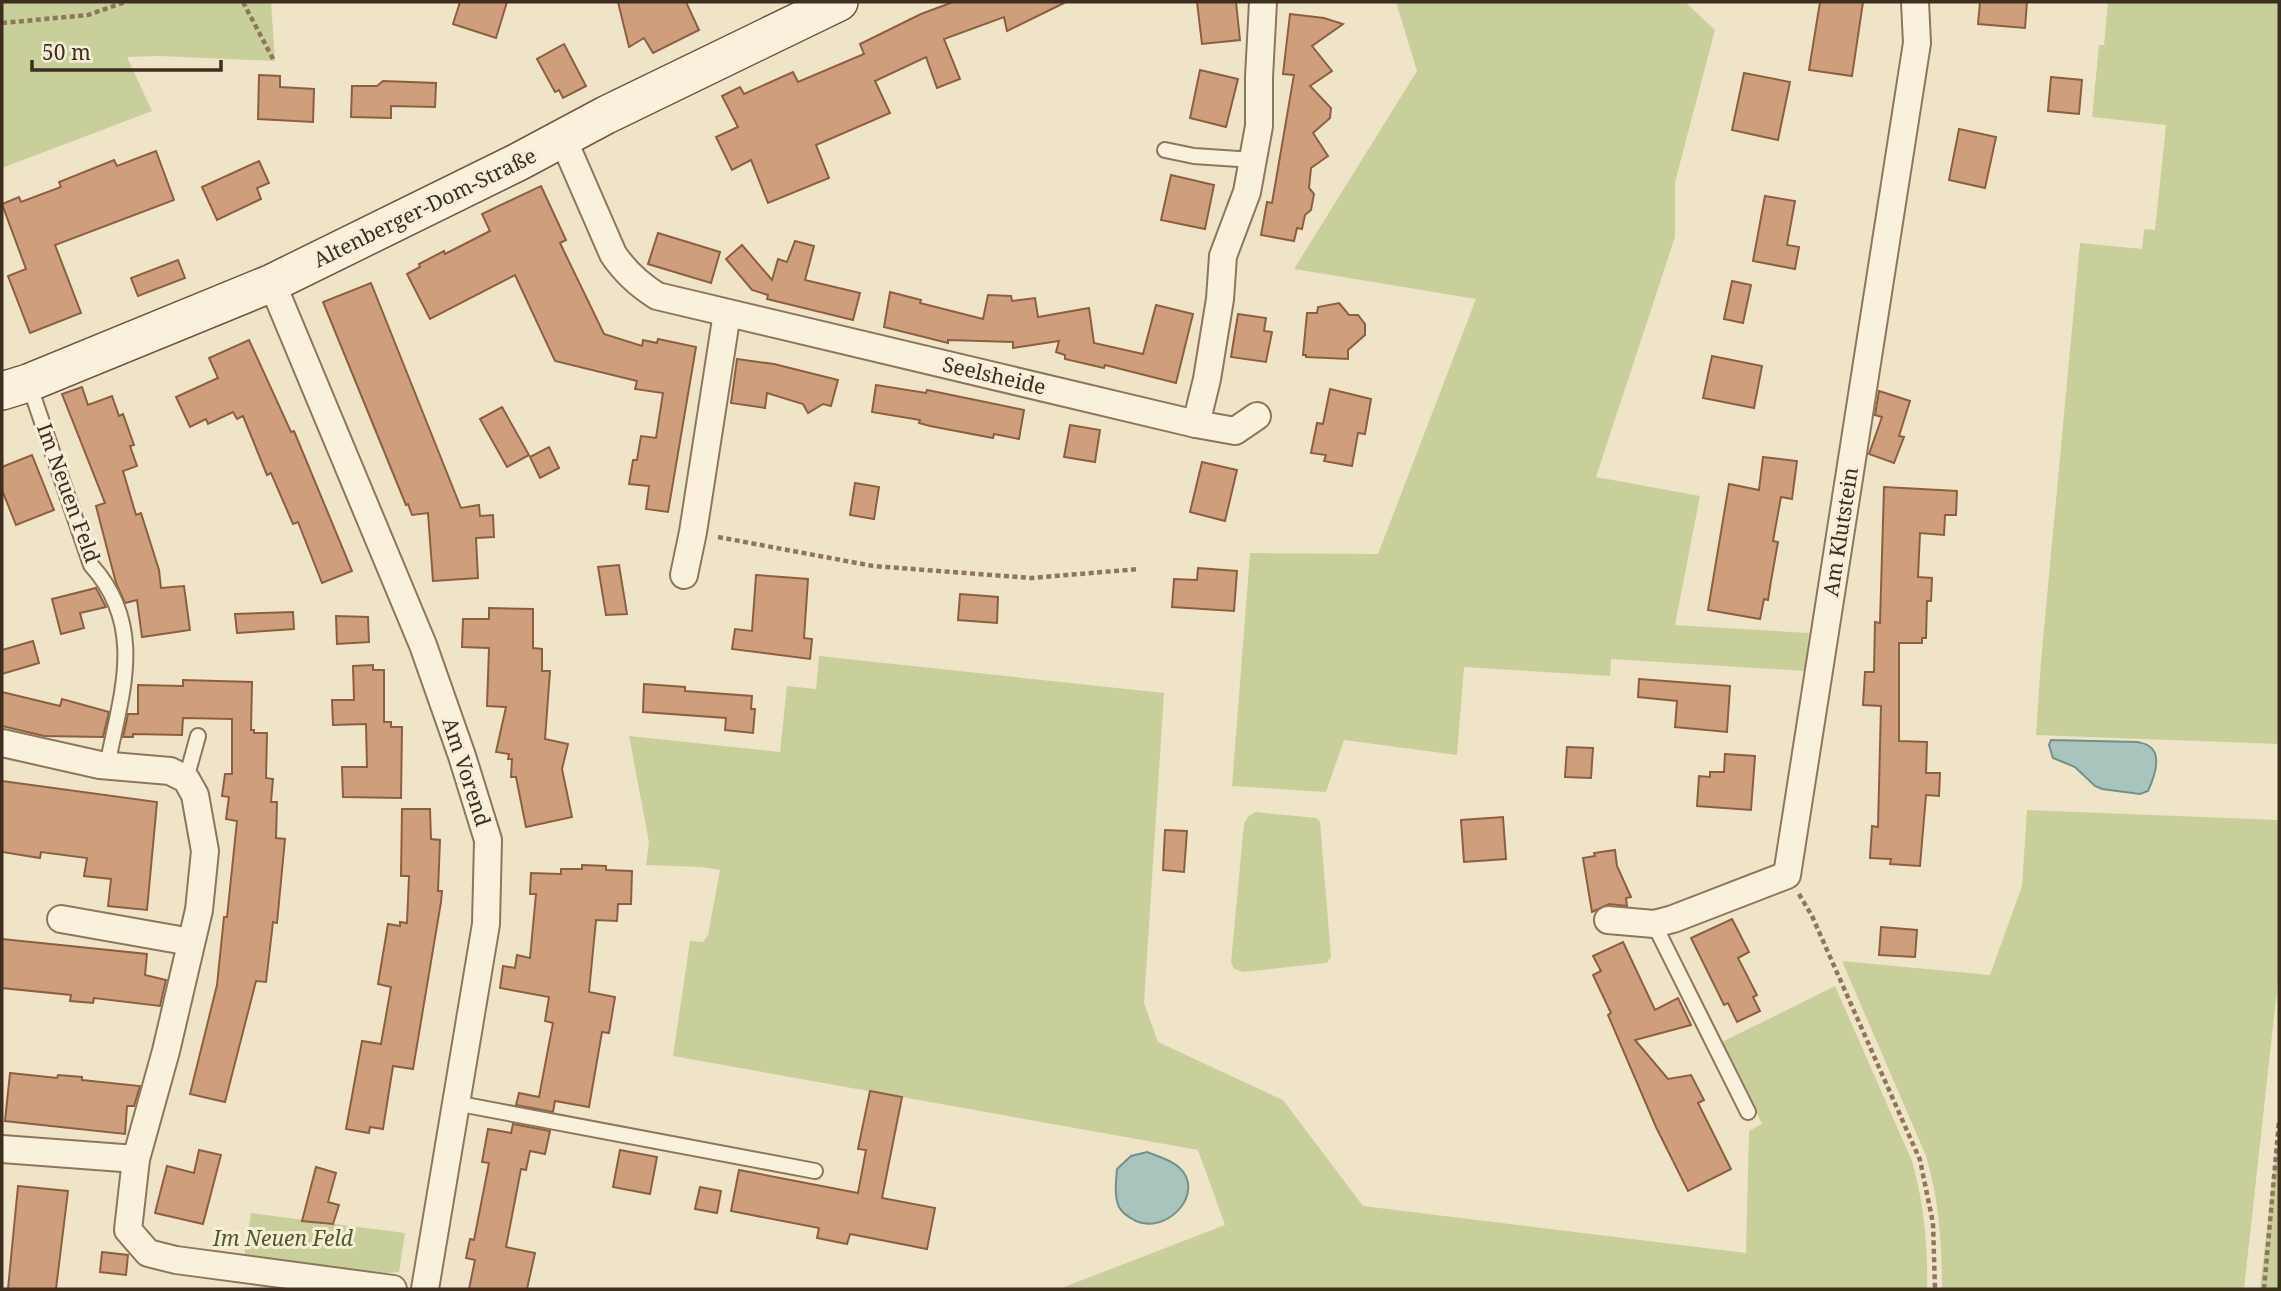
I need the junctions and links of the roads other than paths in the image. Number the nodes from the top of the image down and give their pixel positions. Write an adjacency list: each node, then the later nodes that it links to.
1 (838, 2): 4 (main road, Altenberger-Dom-Straße)
2 (1263, 2): 6 (street)
3 (1915, 2): 19 (street, Am Klutstein)
4 (563, 139): 7 (main road, Altenberger-Dom-Straße); 8 (street, Seelsheide)
5 (1165, 150): 6 (lane)
6 (1253, 160): 11 (street)
7 (271, 283): 9 (main road, Altenberger-Dom-Straße); 21 (street, Am Vorend)
8 (727, 313): 11 (street, Seelsheide); 12 (street)
9 (15, 387): 15 (lane, Im Neuen Feld)
10 (1257, 416): 11 (street, Seelsheide)
11 (1196, 424)
12 (684, 575)
13 (198, 736): 16 (lane)
14 (2, 743): 15 (street)
15 (107, 766): 16 (street)
16 (186, 779): 20 (street)
17 (61, 919): 20 (street)
18 (1608, 920): 19 (street)
19 (1654, 923): 22 (lane)
20 (191, 942): 24 (street)
21 (455, 1103): 25 (lane); 28 (street, Am Vorend)
22 (1748, 1112)
23 (2, 1149): 24 (street)
24 (136, 1159): 26 (street)
25 (815, 1171)
26 (228, 1278): 27 (street)
27 (393, 1289)
28 (425, 1289)

